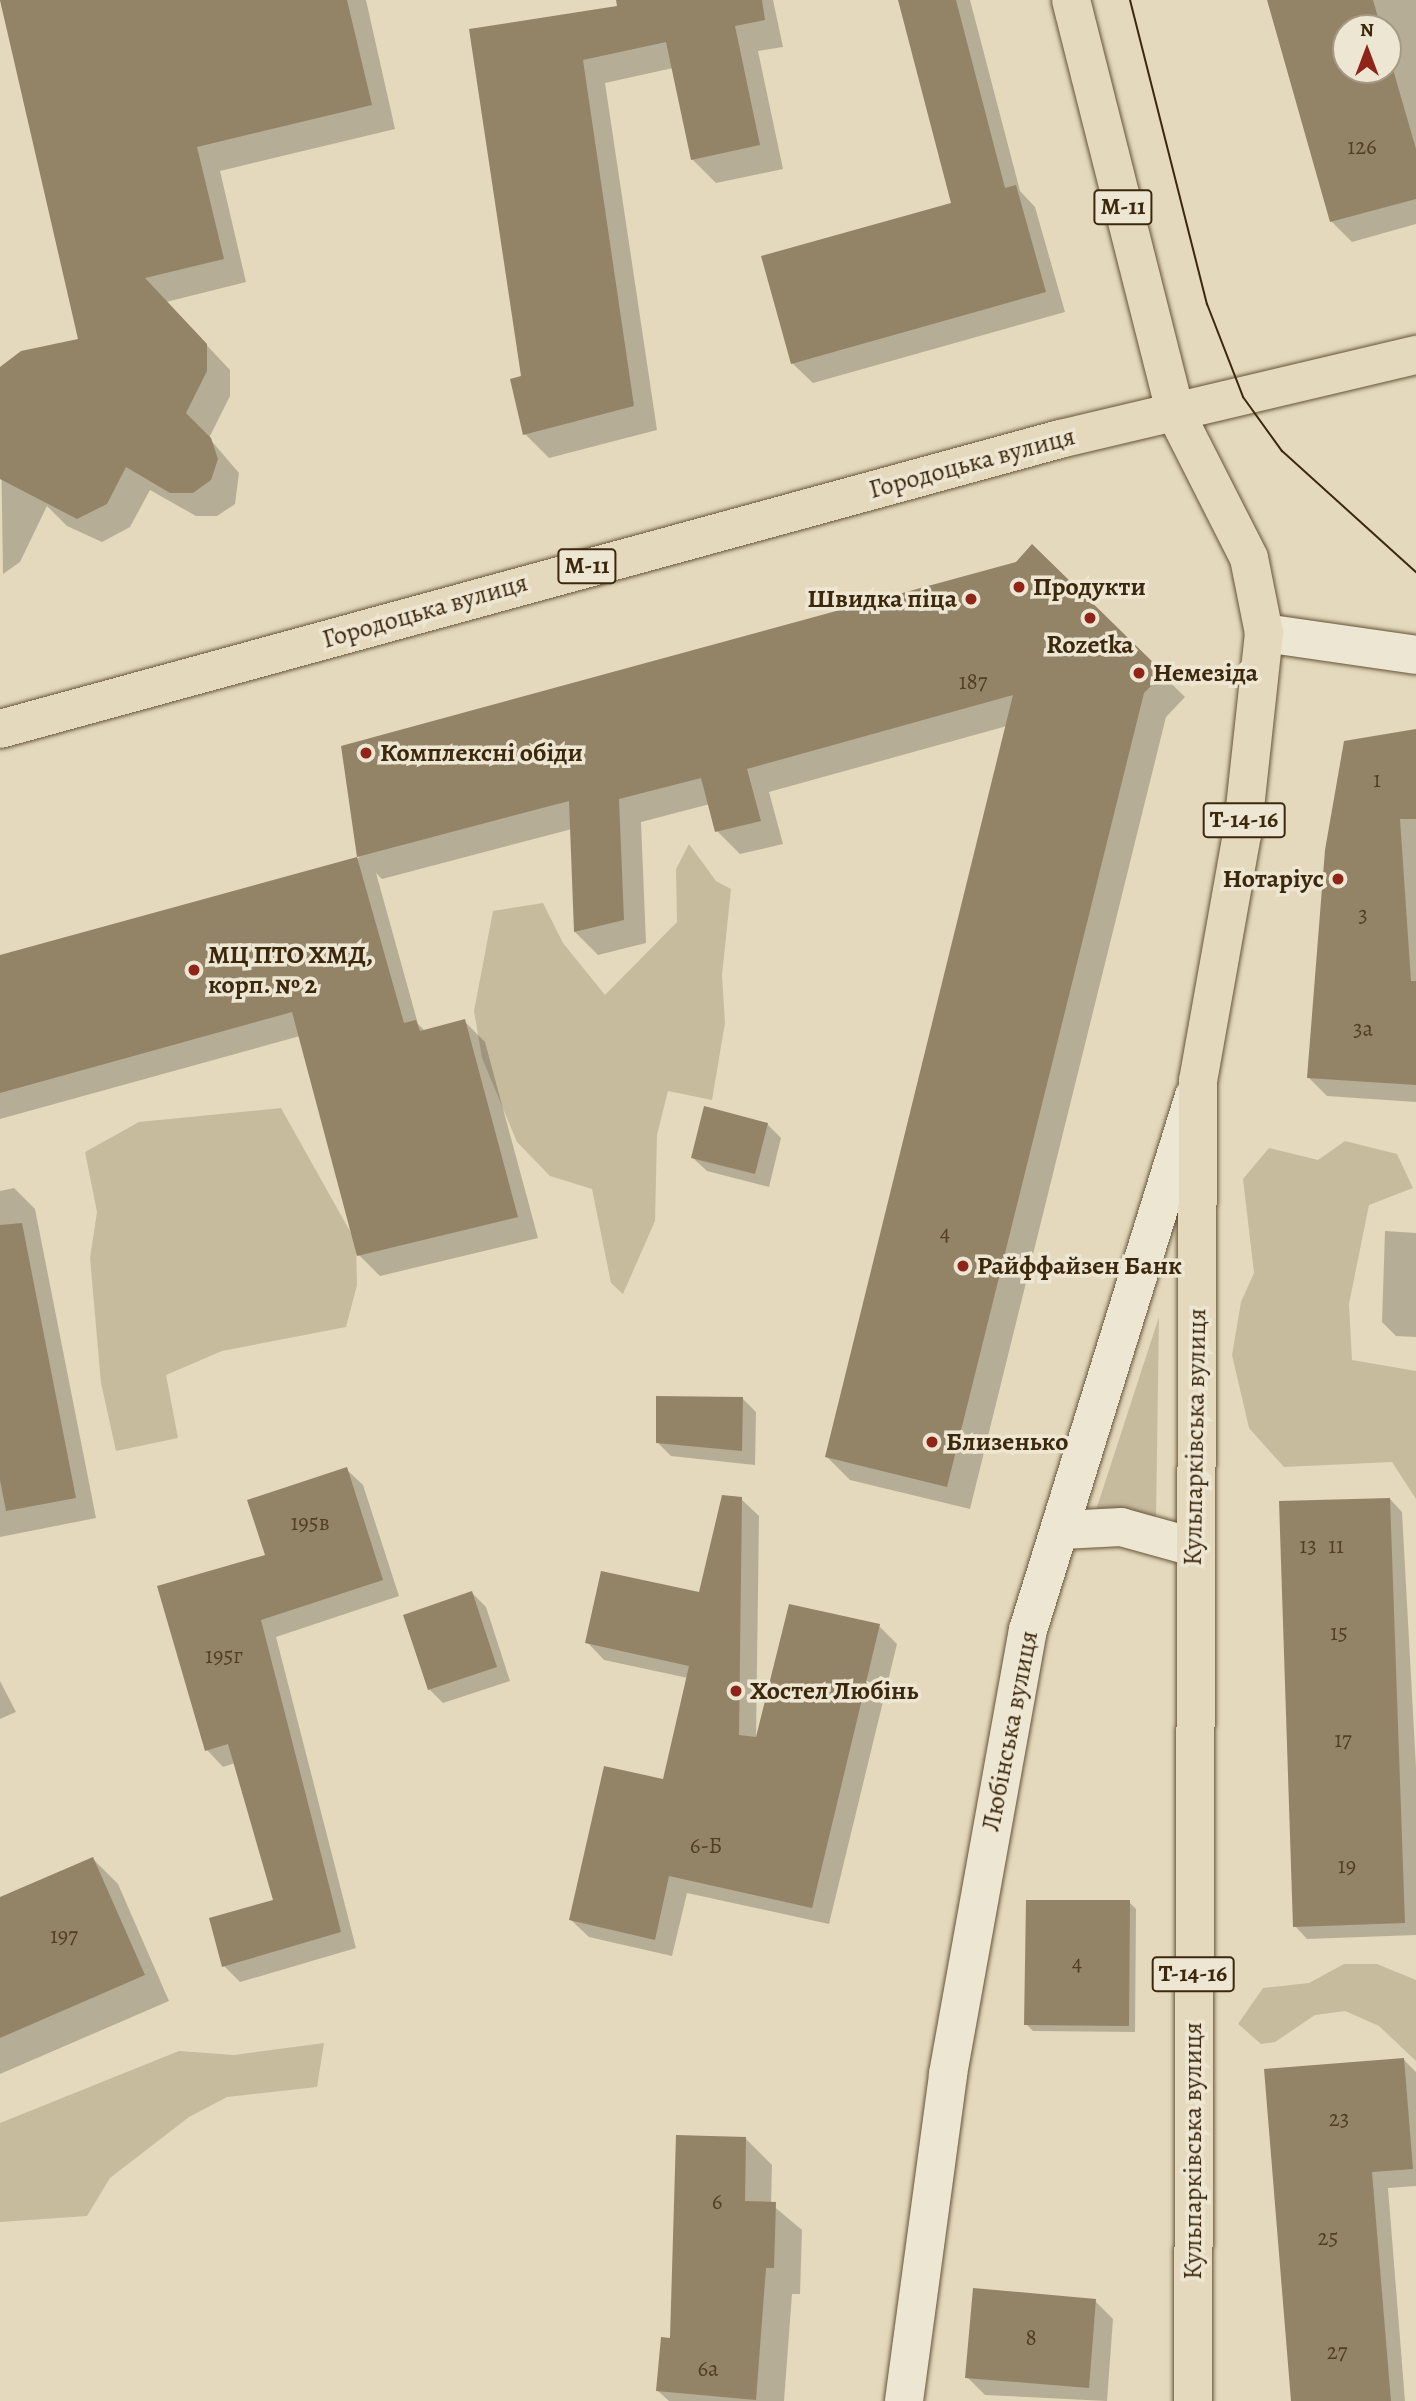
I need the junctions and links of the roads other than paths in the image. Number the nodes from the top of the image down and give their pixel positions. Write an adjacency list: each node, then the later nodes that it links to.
1 (1071, 0): 3 (main road, М-11)
2 (1416, 355): 3 (main road, Городоцька вулиця / М-11)
3 (1176, 414): 4 (main road, Кульпарківська вулиця / Т-14-16); 6 (main road, Городоцька вулиця / М-11)
4 (1264, 633): 5 (main road); 7 (main road, Кульпарківська вулиця / Т-14-16)
5 (1416, 655)
6 (0, 729)
7 (1198, 1080): 8 (main road, Любінська вулиця); 9 (main road, Кульпарківська вулиця / Т-14-16)
8 (1063, 1530): 9 (main road); 10 (main road, Любінська вулиця)
9 (1194, 1547): 11 (main road, Кульпарківська вулиця / Т-14-16)
10 (904, 2401)
11 (1193, 2401)

